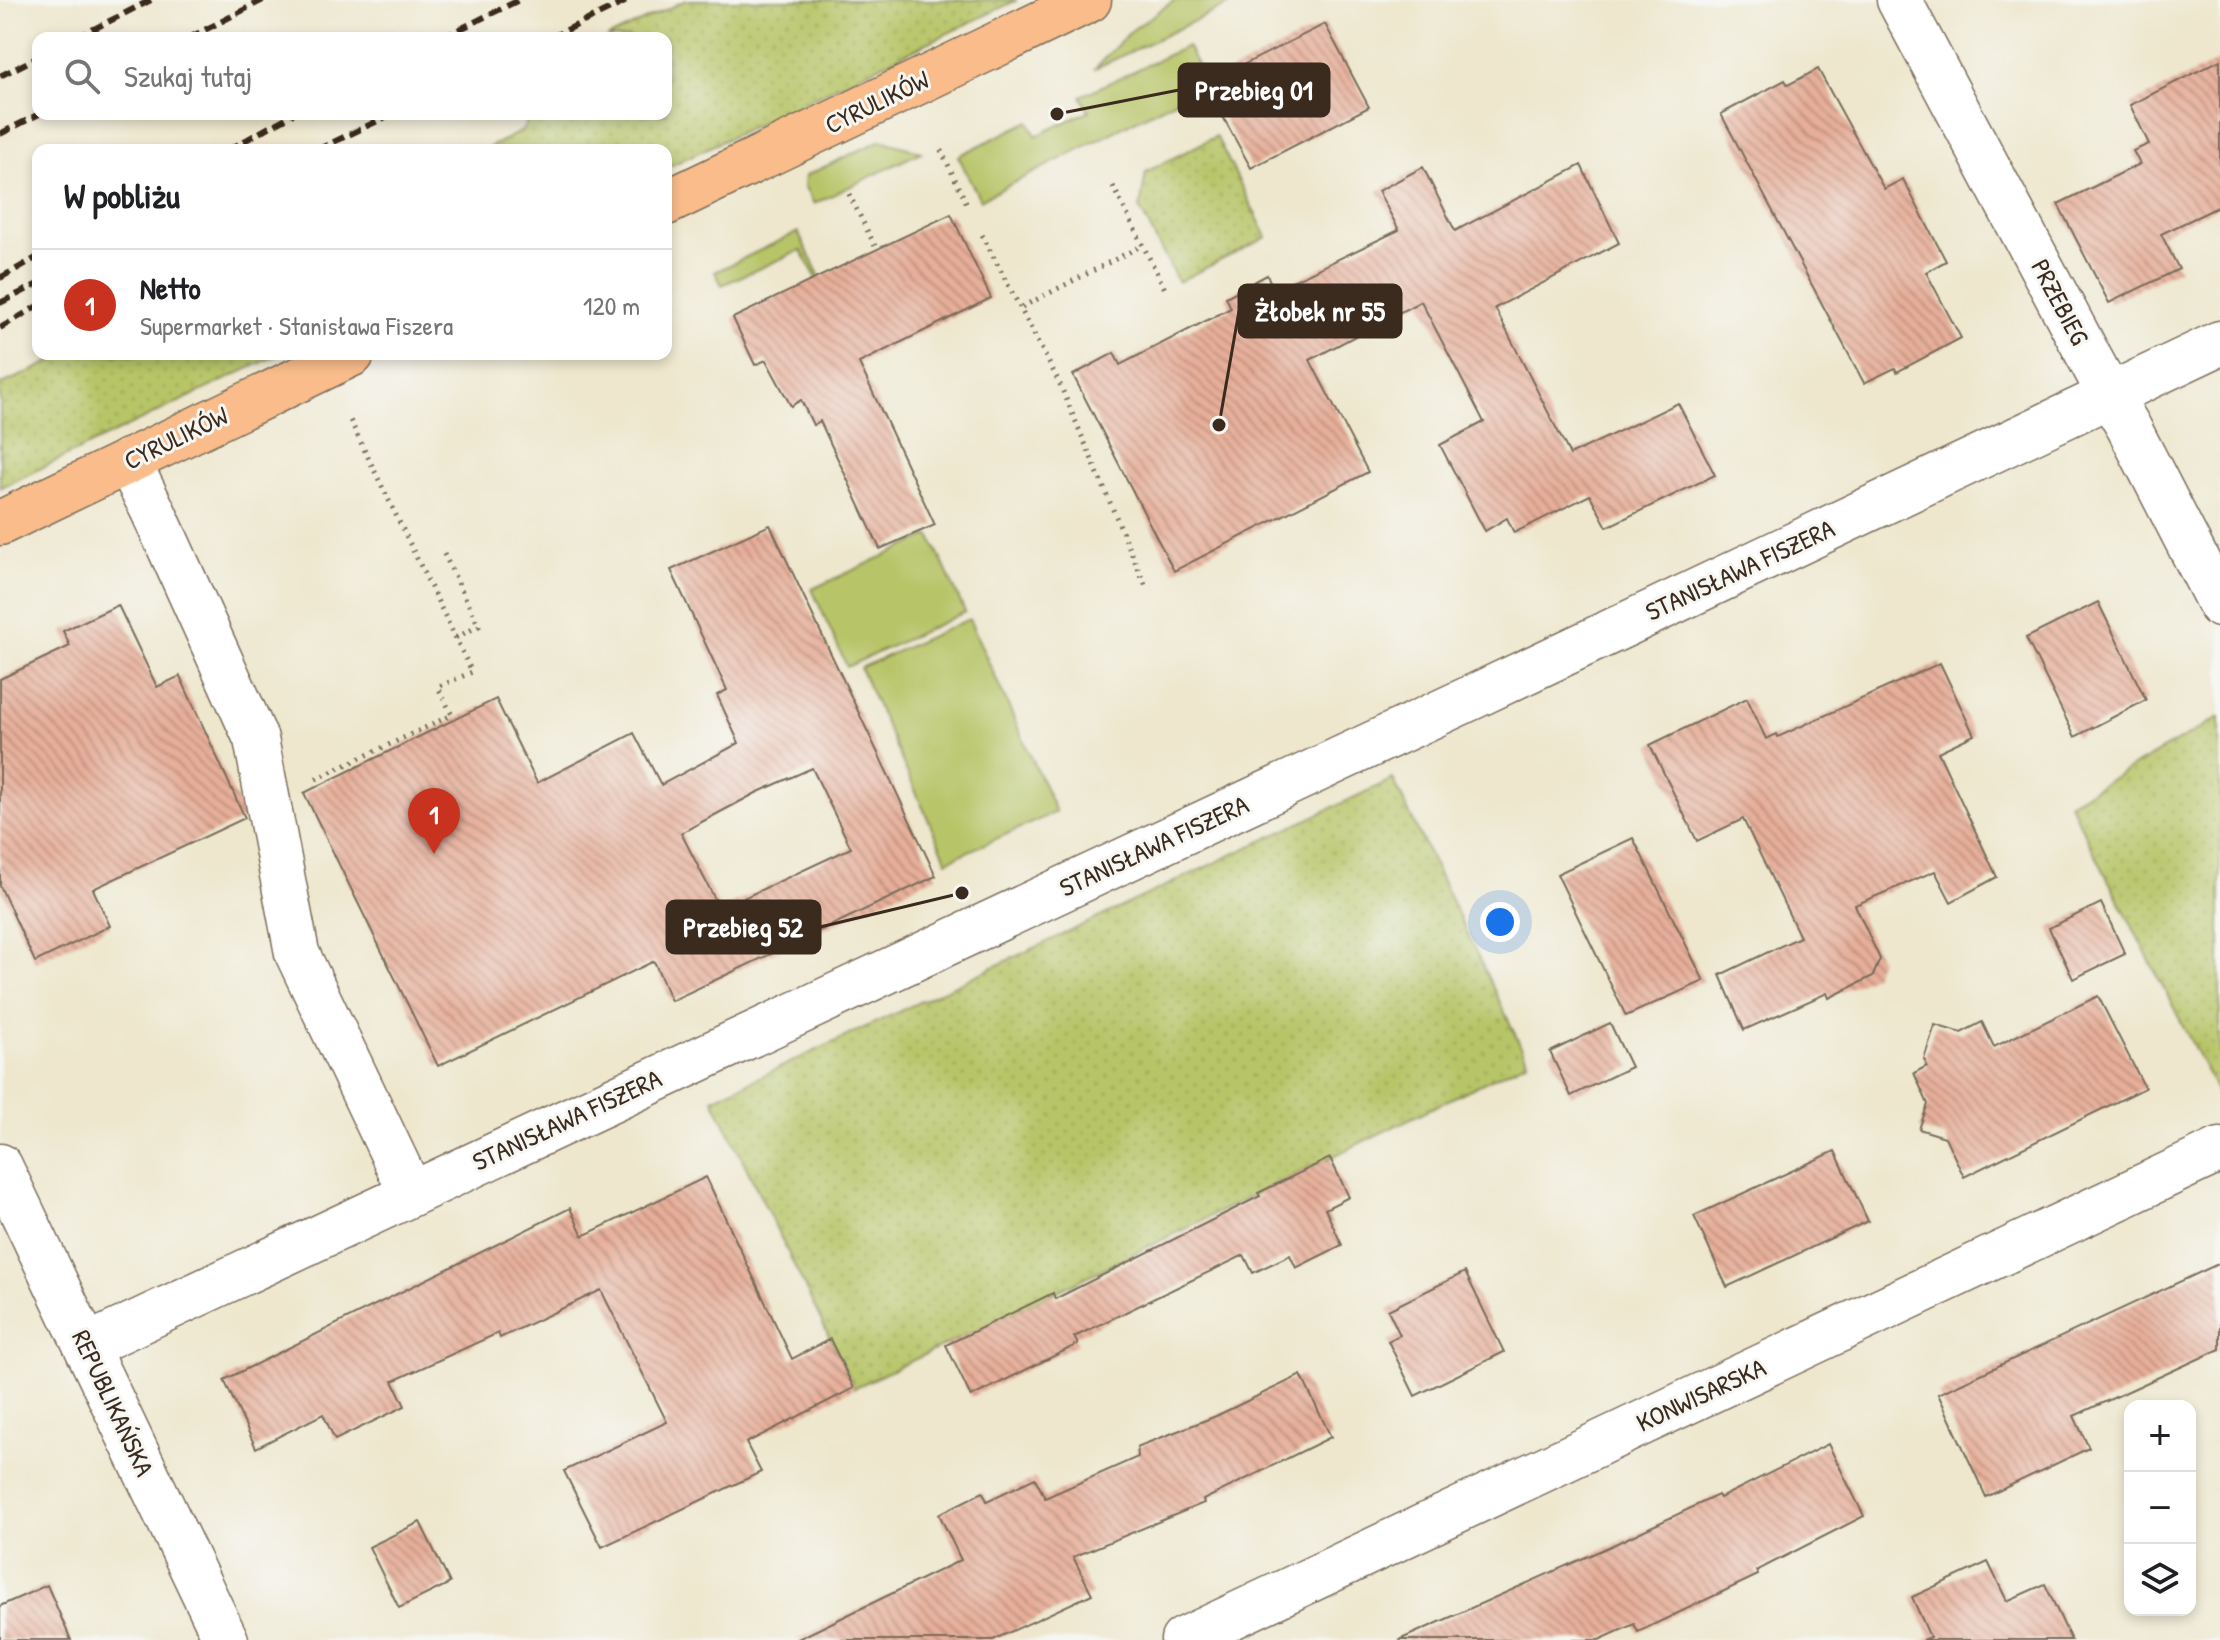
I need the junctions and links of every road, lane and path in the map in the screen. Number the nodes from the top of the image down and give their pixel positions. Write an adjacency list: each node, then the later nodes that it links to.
1 (1089, 0): 6 (main road, CYRULIKÓW)
2 (1899, 0): 15 (street, PRZEBIEG)
3 (941, 150): 7 (path)
4 (1113, 186): 9 (path)
5 (849, 194): 10 (path)
6 (672, 200)
7 (968, 206)
8 (982, 235): 12 (path)
9 (1143, 245): 11 (path); 12 (path)
10 (877, 250)
11 (1167, 293)
12 (1022, 307): 20 (path)
13 (2220, 343): 15 (street, STANISŁAWA FISZERA)
14 (339, 360): 17 (main road, CYRULIKÓW)
15 (2110, 396): 21 (street, PRZEBIEG); 26 (street, STANISŁAWA FISZERA)
16 (349, 418): 22 (path)
17 (128, 461): 18 (main road, CYRULIKÓW); 23 (street)
18 (0, 523)
19 (444, 554): 22 (path)
20 (1145, 585)
21 (2220, 605)
22 (455, 638): 23 (path)
23 (264, 779): 26 (street)
24 (2220, 1150): 29 (street, KONWISARSKA)
25 (0, 1166): 27 (street, REPUBLIKAŃSKA)
26 (411, 1193): 27 (street, STANISŁAWA FISZERA)
27 (87, 1346): 28 (street, REPUBLIKAŃSKA)
28 (226, 1640)
29 (1183, 1640)

